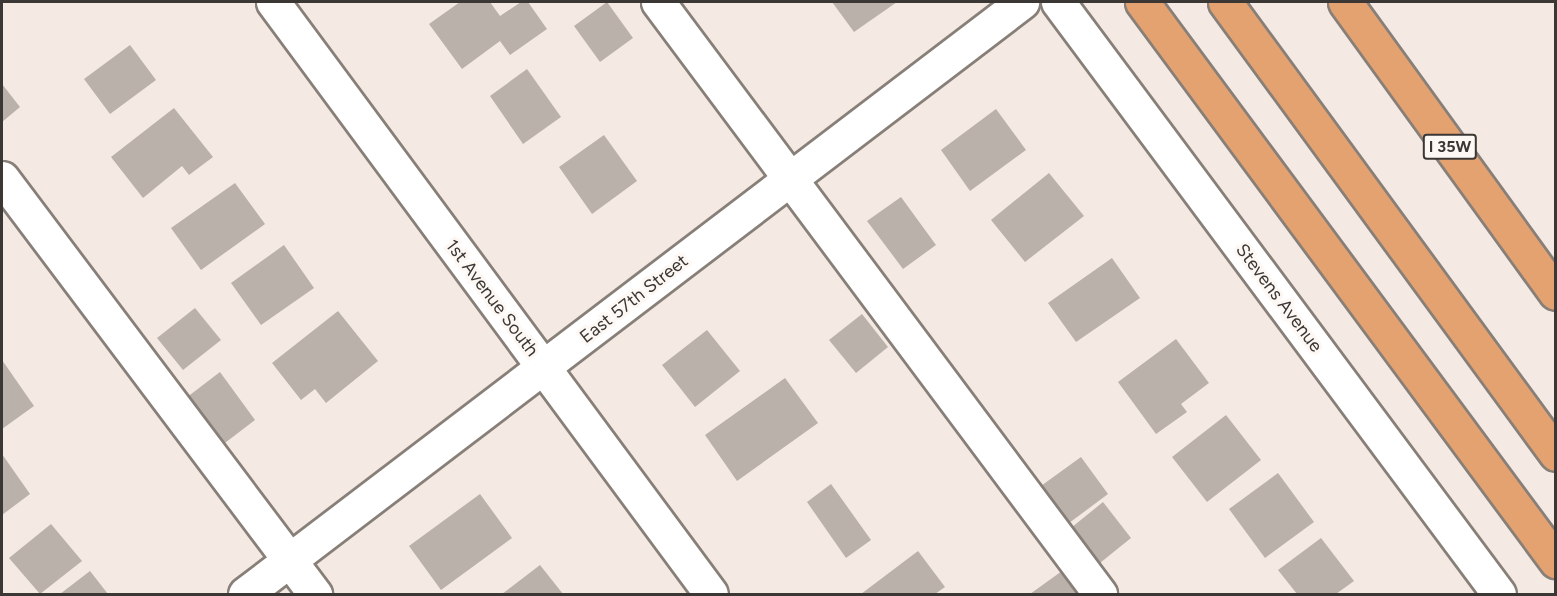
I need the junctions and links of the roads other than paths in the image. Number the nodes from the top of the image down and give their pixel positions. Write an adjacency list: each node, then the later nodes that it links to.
1 (273, 2): 11 (street, 1st Avenue South)
2 (658, 2): 9 (street)
3 (1022, 2): 9 (street, East 57th Street)
4 (1058, 2): 19 (street, Stevens Avenue)
5 (1142, 2): 14 (highway)
6 (1225, 2): 12 (highway)
7 (1346, 2): 10 (highway, I 35W)
8 (2, 178): 13 (street)
9 (791, 179): 11 (street, East 57th Street); 18 (street)
10 (1556, 293)
11 (544, 368): 13 (street, East 57th Street); 17 (street, 1st Avenue South)
12 (1556, 454)
13 (290, 561): 15 (street, East 57th Street); 16 (street)
14 (1556, 561)
15 (245, 594)
16 (315, 594)
17 (711, 594)
18 (1100, 594)
19 (1499, 594)

